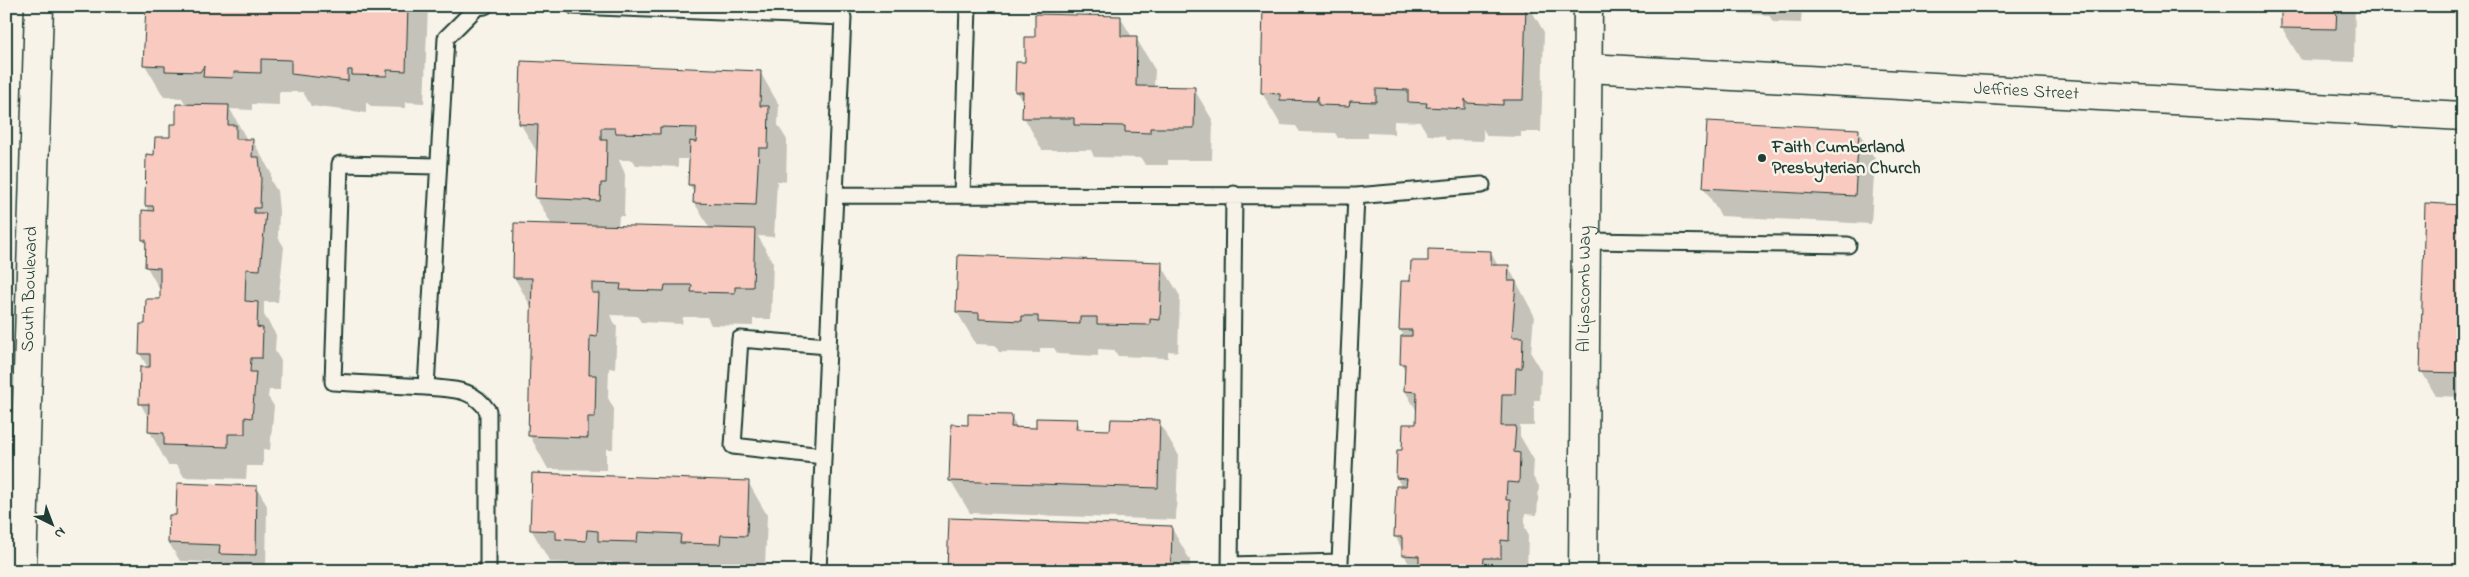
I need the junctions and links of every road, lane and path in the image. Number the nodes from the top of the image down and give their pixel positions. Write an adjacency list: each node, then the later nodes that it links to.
1 (39, 6): 20 (street, South Boulevard)
2 (485, 6): 8 (lane)
3 (574, 6): 11 (lane)
4 (968, 6): 12 (lane)
5 (1588, 6): 6 (street, Al Lipscomb Way)
6 (1588, 68): 7 (street, Jeffries Street); 14 (street, Al Lipscomb Way)
7 (2463, 116)
8 (437, 166): 17 (lane); 17 (lane)
9 (1482, 185): 13 (lane)
10 (1234, 194): 12 (lane); 13 (lane); 19 (lane)
11 (835, 195): 12 (lane); 16 (lane)
12 (962, 195)
13 (1356, 196): 19 (lane)
14 (1587, 241): 15 (lane); 23 (street, Al Lipscomb Way)
15 (1848, 245)
16 (828, 346): 18 (lane); 18 (lane)
17 (426, 387): 21 (lane)
18 (823, 456): 22 (lane)
19 (1230, 568)
20 (22, 571)
21 (488, 571)
22 (818, 571)
23 (1583, 571)

